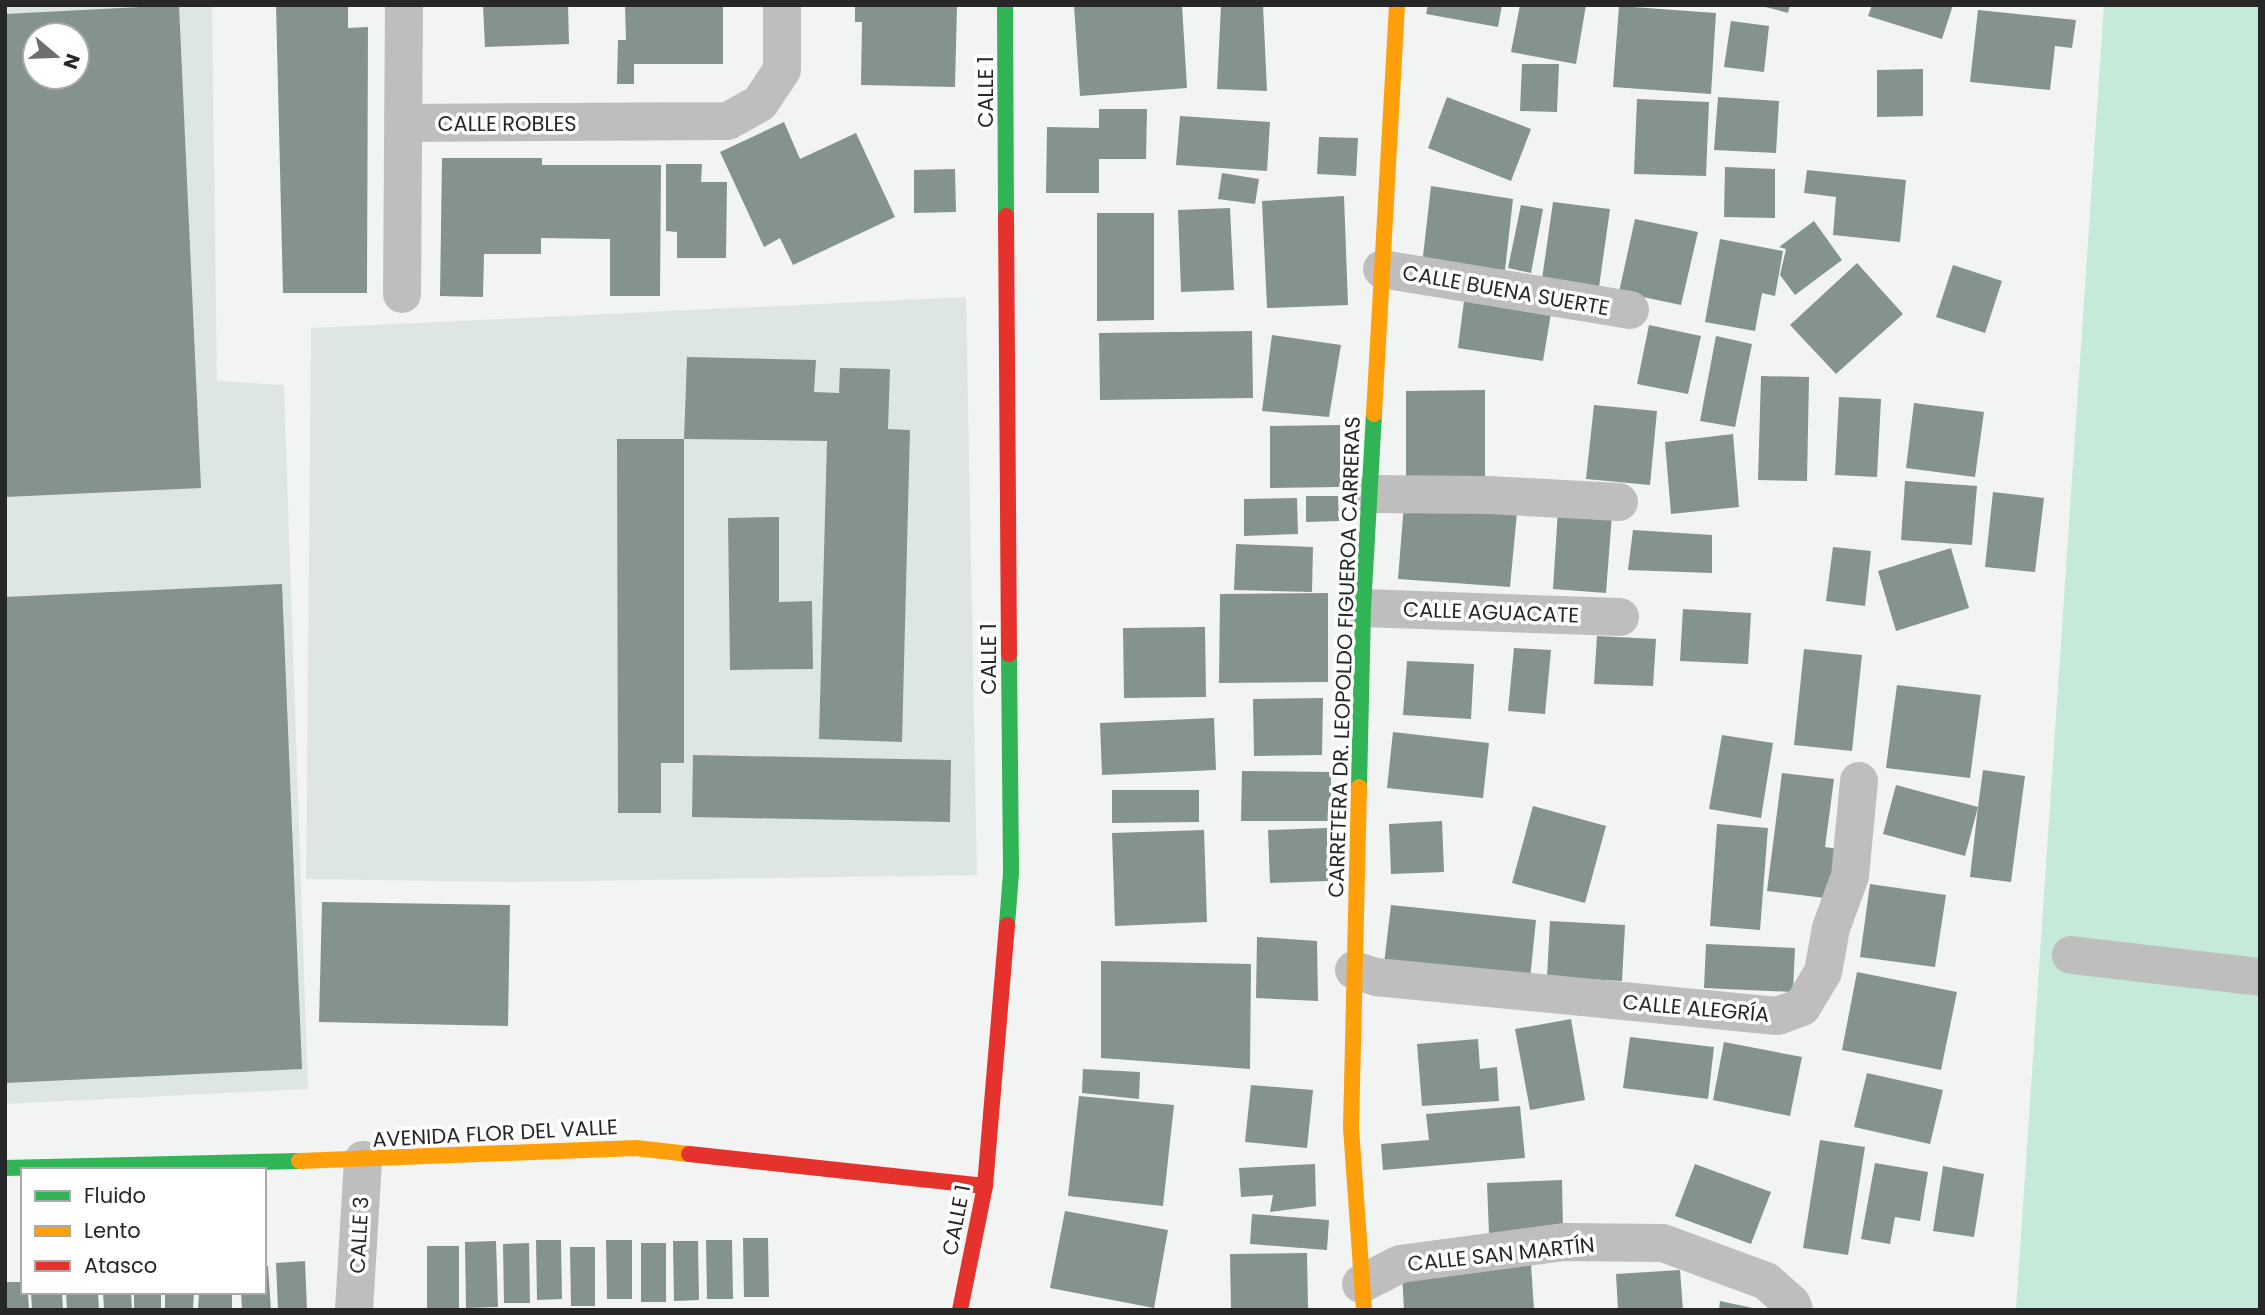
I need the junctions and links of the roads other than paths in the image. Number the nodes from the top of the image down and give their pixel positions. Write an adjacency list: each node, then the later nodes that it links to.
1 (404, 5): 5 (street)
2 (782, 5): 5 (street, CALLE ROBLES)
3 (1005, 5): 19 (street, CALLE 1)
4 (1397, 5): 6 (street, CARRETERA DR. LEOPOLDO FIGUEROA CARRERAS)
5 (404, 123): 7 (street)
6 (1382, 269): 8 (street, CALLE BUENA SUERTE); 9 (street, CARRETERA DR. LEOPOLDO FIGUEROA CARRERAS)
7 (402, 294)
8 (1630, 310)
9 (1370, 494): 10 (street); 11 (street, CARRETERA DR. LEOPOLDO FIGUEROA CARRERAS)
10 (1619, 502)
11 (1363, 608): 12 (street, CALLE AGUACATE); 15 (street, CARRETERA DR. LEOPOLDO FIGUEROA CARRERAS)
12 (1620, 617)
13 (1859, 781): 15 (street, CALLE ALEGRÍA)
14 (2071, 956): 16 (street)
15 (1354, 970): 20 (street, CARRETERA DR. LEOPOLDO FIGUEROA CARRERAS)
16 (2260, 977)
17 (363, 1160): 18 (street, AVENIDA FLOR DEL VALLE); 19 (street, AVENIDA FLOR DEL VALLE); 21 (street, CALLE 3)
18 (5, 1168)
19 (985, 1186): 22 (street, CALLE 1)
20 (1362, 1297): 23 (street, CALLE SAN MARTÍN)
21 (354, 1310)
22 (960, 1310)
23 (1794, 1310)

